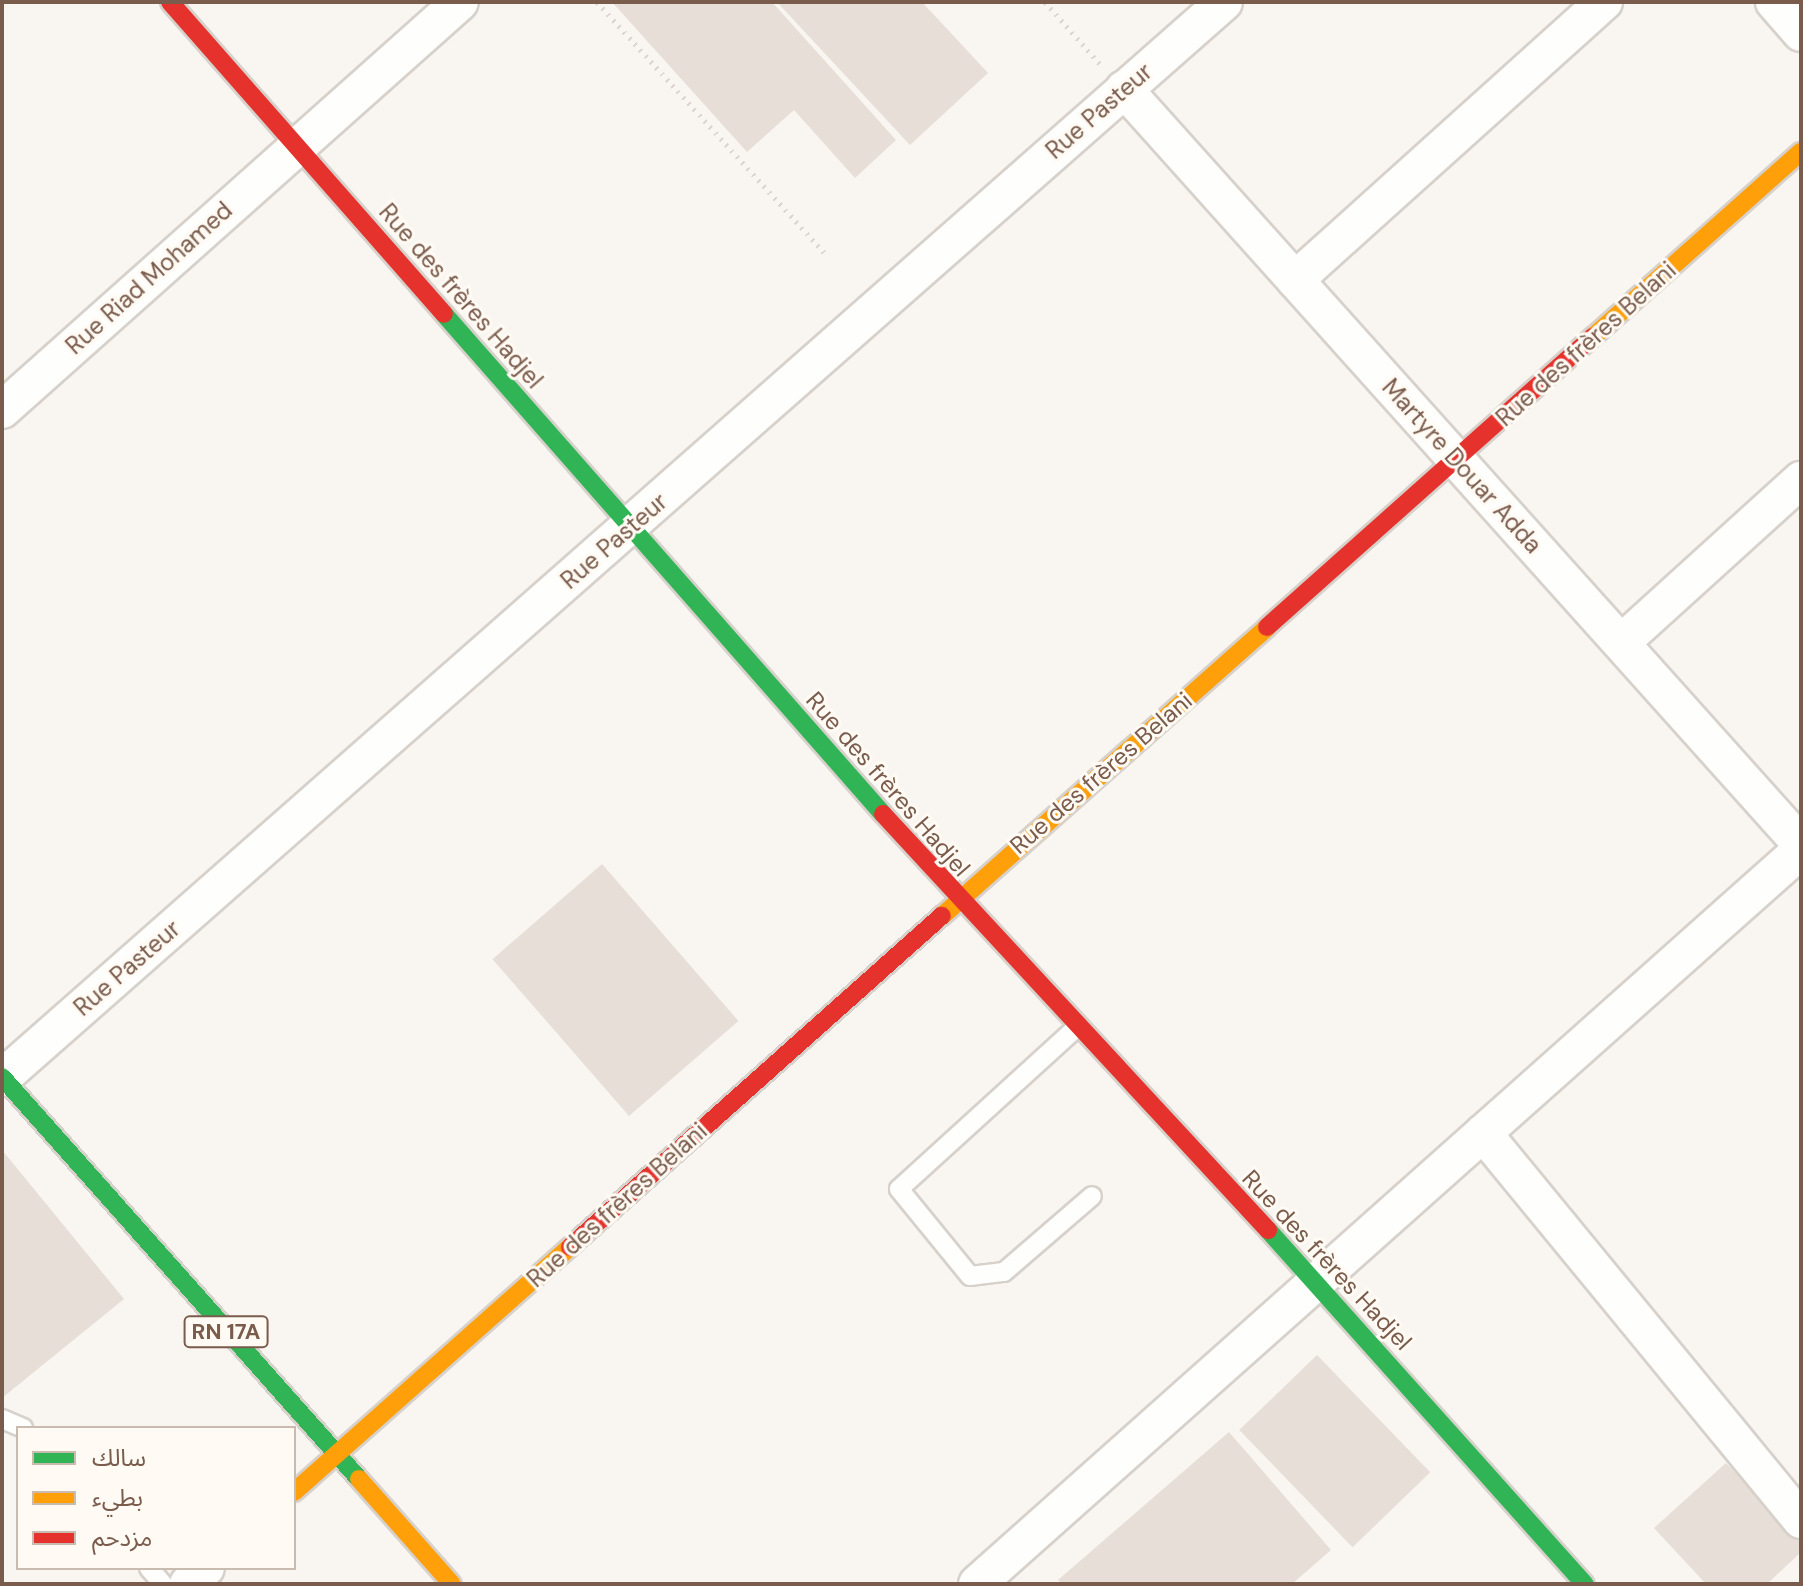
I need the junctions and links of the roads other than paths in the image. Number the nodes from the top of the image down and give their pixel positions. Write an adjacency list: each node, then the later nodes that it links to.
1 (170, 2): 8 (street, Rue des frères Hadjel)
2 (460, 2): 8 (street, Rue Riad Mohamed)
3 (1224, 2): 7 (street, Rue Pasteur)
4 (1604, 2): 10 (street)
5 (1774, 2): 6 (street)
6 (1801, 33)
7 (1124, 89): 10 (street, Martyre Douar Adda); 14 (street, Rue Pasteur)
8 (297, 146): 11 (street, Rue Riad Mohamed); 14 (street, Rue des frères Hadjel)
9 (1801, 152): 12 (street, Rue des frères Belani)
10 (1295, 280): 12 (street, Martyre Douar Adda)
11 (2, 410)
12 (1456, 459): 15 (street, Martyre Douar Adda); 17 (street, Rue des frères Belani)
13 (1801, 480): 15 (street)
14 (632, 526): 17 (street, Rue des frères Hadjel); 19 (street, Rue Pasteur)
15 (1621, 643): 16 (street, Martyre Douar Adda)
16 (1801, 847): 20 (street)
17 (958, 900): 18 (street, Rue des frères Hadjel); 23 (street, Rue des frères Belani)
18 (1076, 1028): 21 (lane); 22 (street, Rue des frères Hadjel)
19 (2, 1078): 23 (street, RN 17A)
20 (1483, 1133): 22 (street); 25 (street)
21 (1092, 1196)
22 (1316, 1281): 27 (street); 30 (street, Rue des frères Hadjel)
23 (335, 1457): 24 (street, Rue des frères Belani); 29 (street, RN 17A)
24 (296, 1490)
25 (1801, 1520)
26 (204, 1570): 28 (street)
27 (998, 1577)
28 (188, 1584)
29 (452, 1584)
30 (1585, 1584)

